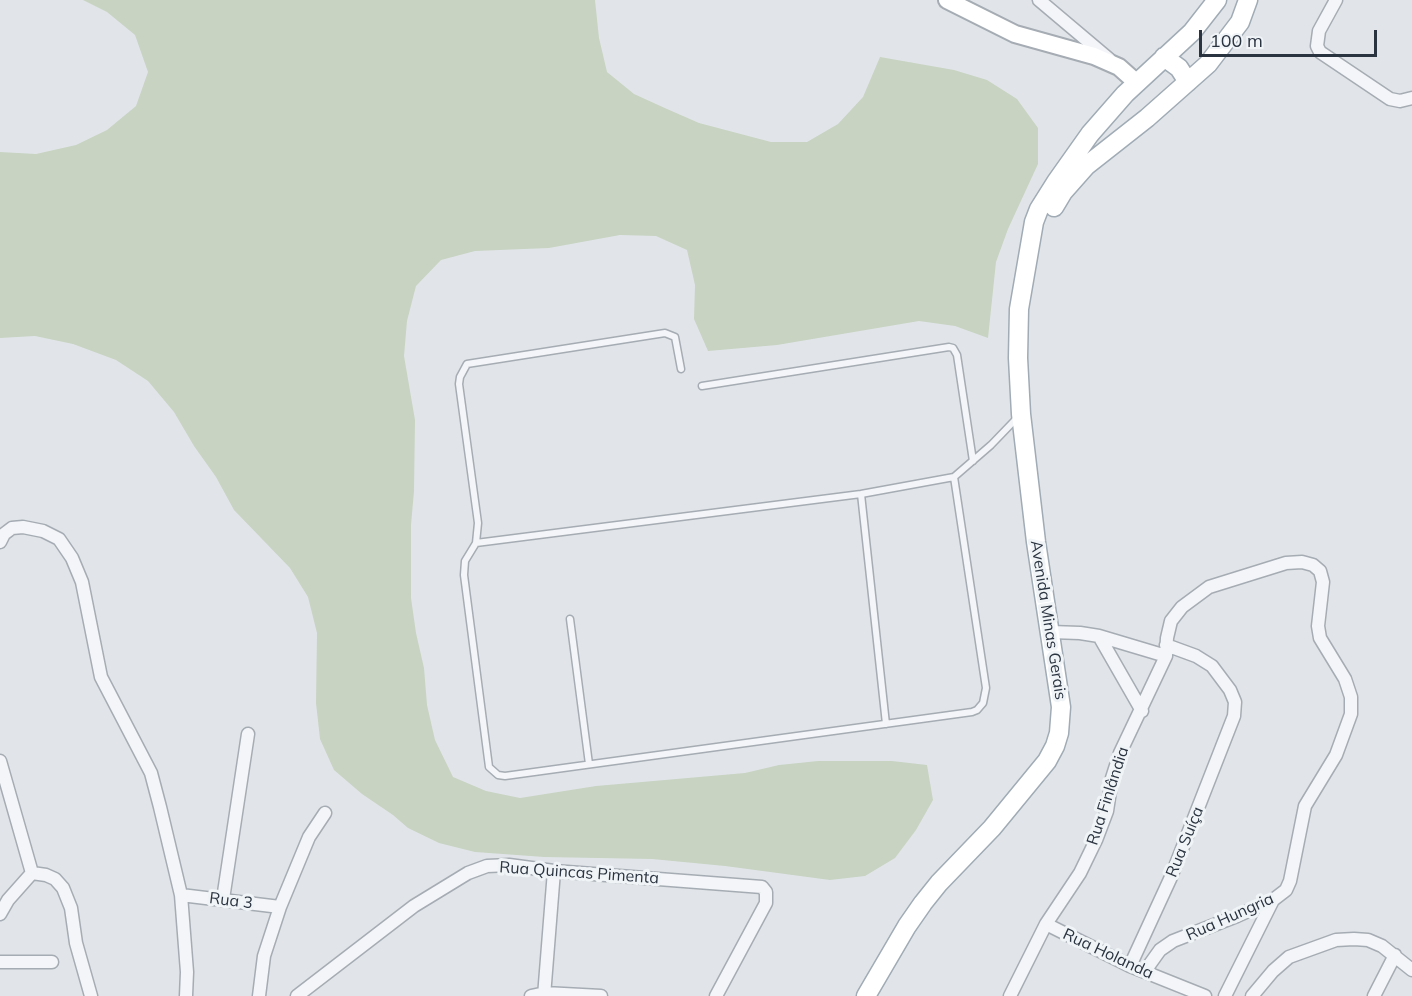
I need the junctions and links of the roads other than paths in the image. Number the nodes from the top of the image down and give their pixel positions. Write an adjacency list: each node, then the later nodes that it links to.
1 (947, 0): 7 (street)
2 (1039, 0): 7 (street)
3 (1217, 0): 6 (main road, Avenida Minas Gerais)
4 (1248, 0): 8 (main road)
5 (1336, 0): 10 (street)
6 (1164, 57): 8 (main road); 9 (main road, Avenida Minas Gerais)
7 (1119, 67): 9 (street)
8 (1188, 82): 11 (main road)
9 (1131, 88): 11 (main road); 12 (main road, Avenida Minas Gerais)
10 (1412, 98)
11 (1147, 118): 12 (main road)
12 (1028, 253): 15 (main road, Avenida Minas Gerais)
13 (681, 369): 20 (lane)
14 (702, 386): 16 (lane)
15 (1021, 414): 16 (lane); 22 (main road, Avenida Minas Gerais)
16 (973, 461): 17 (lane)
17 (954, 477): 18 (lane); 26 (lane)
18 (861, 494): 20 (lane); 26 (lane)
19 (0, 542): 33 (street)
20 (476, 543): 29 (lane)
21 (570, 619): 29 (lane)
22 (1051, 632): 23 (street); 53 (main road, Avenida Minas Gerais)
23 (1099, 636): 24 (street); 25 (street)
24 (1166, 650): 25 (street, Rua Finlândia); 35 (street, Rua Hungria); 42 (street, Rua Suíça)
25 (1142, 711): 38 (street, Rua Finlândia)
26 (886, 724): 29 (lane)
27 (248, 734): 34 (street)
28 (0, 761): 32 (street)
29 (589, 764)
30 (325, 813): 36 (street)
31 (554, 871): 45 (street); 49 (street, Rua Quincas Pimenta); 52 (street, Rua Quincas Pimenta)
32 (32, 873): 37 (street); 46 (street)
33 (181, 895): 34 (street, Rua 3); 47 (street)
34 (223, 899): 36 (street, Rua 3)
35 (1273, 900): 44 (street, Rua Hungria); 56 (street)
36 (280, 907): 48 (street)
37 (0, 914)
38 (1046, 924): 42 (street, Rua Holanda); 54 (street, Rua Finlândia)
39 (1395, 955): 43 (street); 57 (street); 58 (street)
40 (0, 962): 41 (street)
41 (52, 962)
42 (1130, 966): 44 (street, Rua Holanda)
43 (1412, 970)
44 (1145, 971): 55 (street, Rua Holanda)
45 (544, 994): 50 (street); 51 (street)
46 (92, 996)
47 (186, 996)
48 (259, 996)
49 (297, 996)
50 (531, 996)
51 (601, 996)
52 (716, 996)
53 (866, 996)
54 (1010, 996)
55 (1205, 996)
56 (1225, 996)
57 (1252, 996)
58 (1374, 996)

